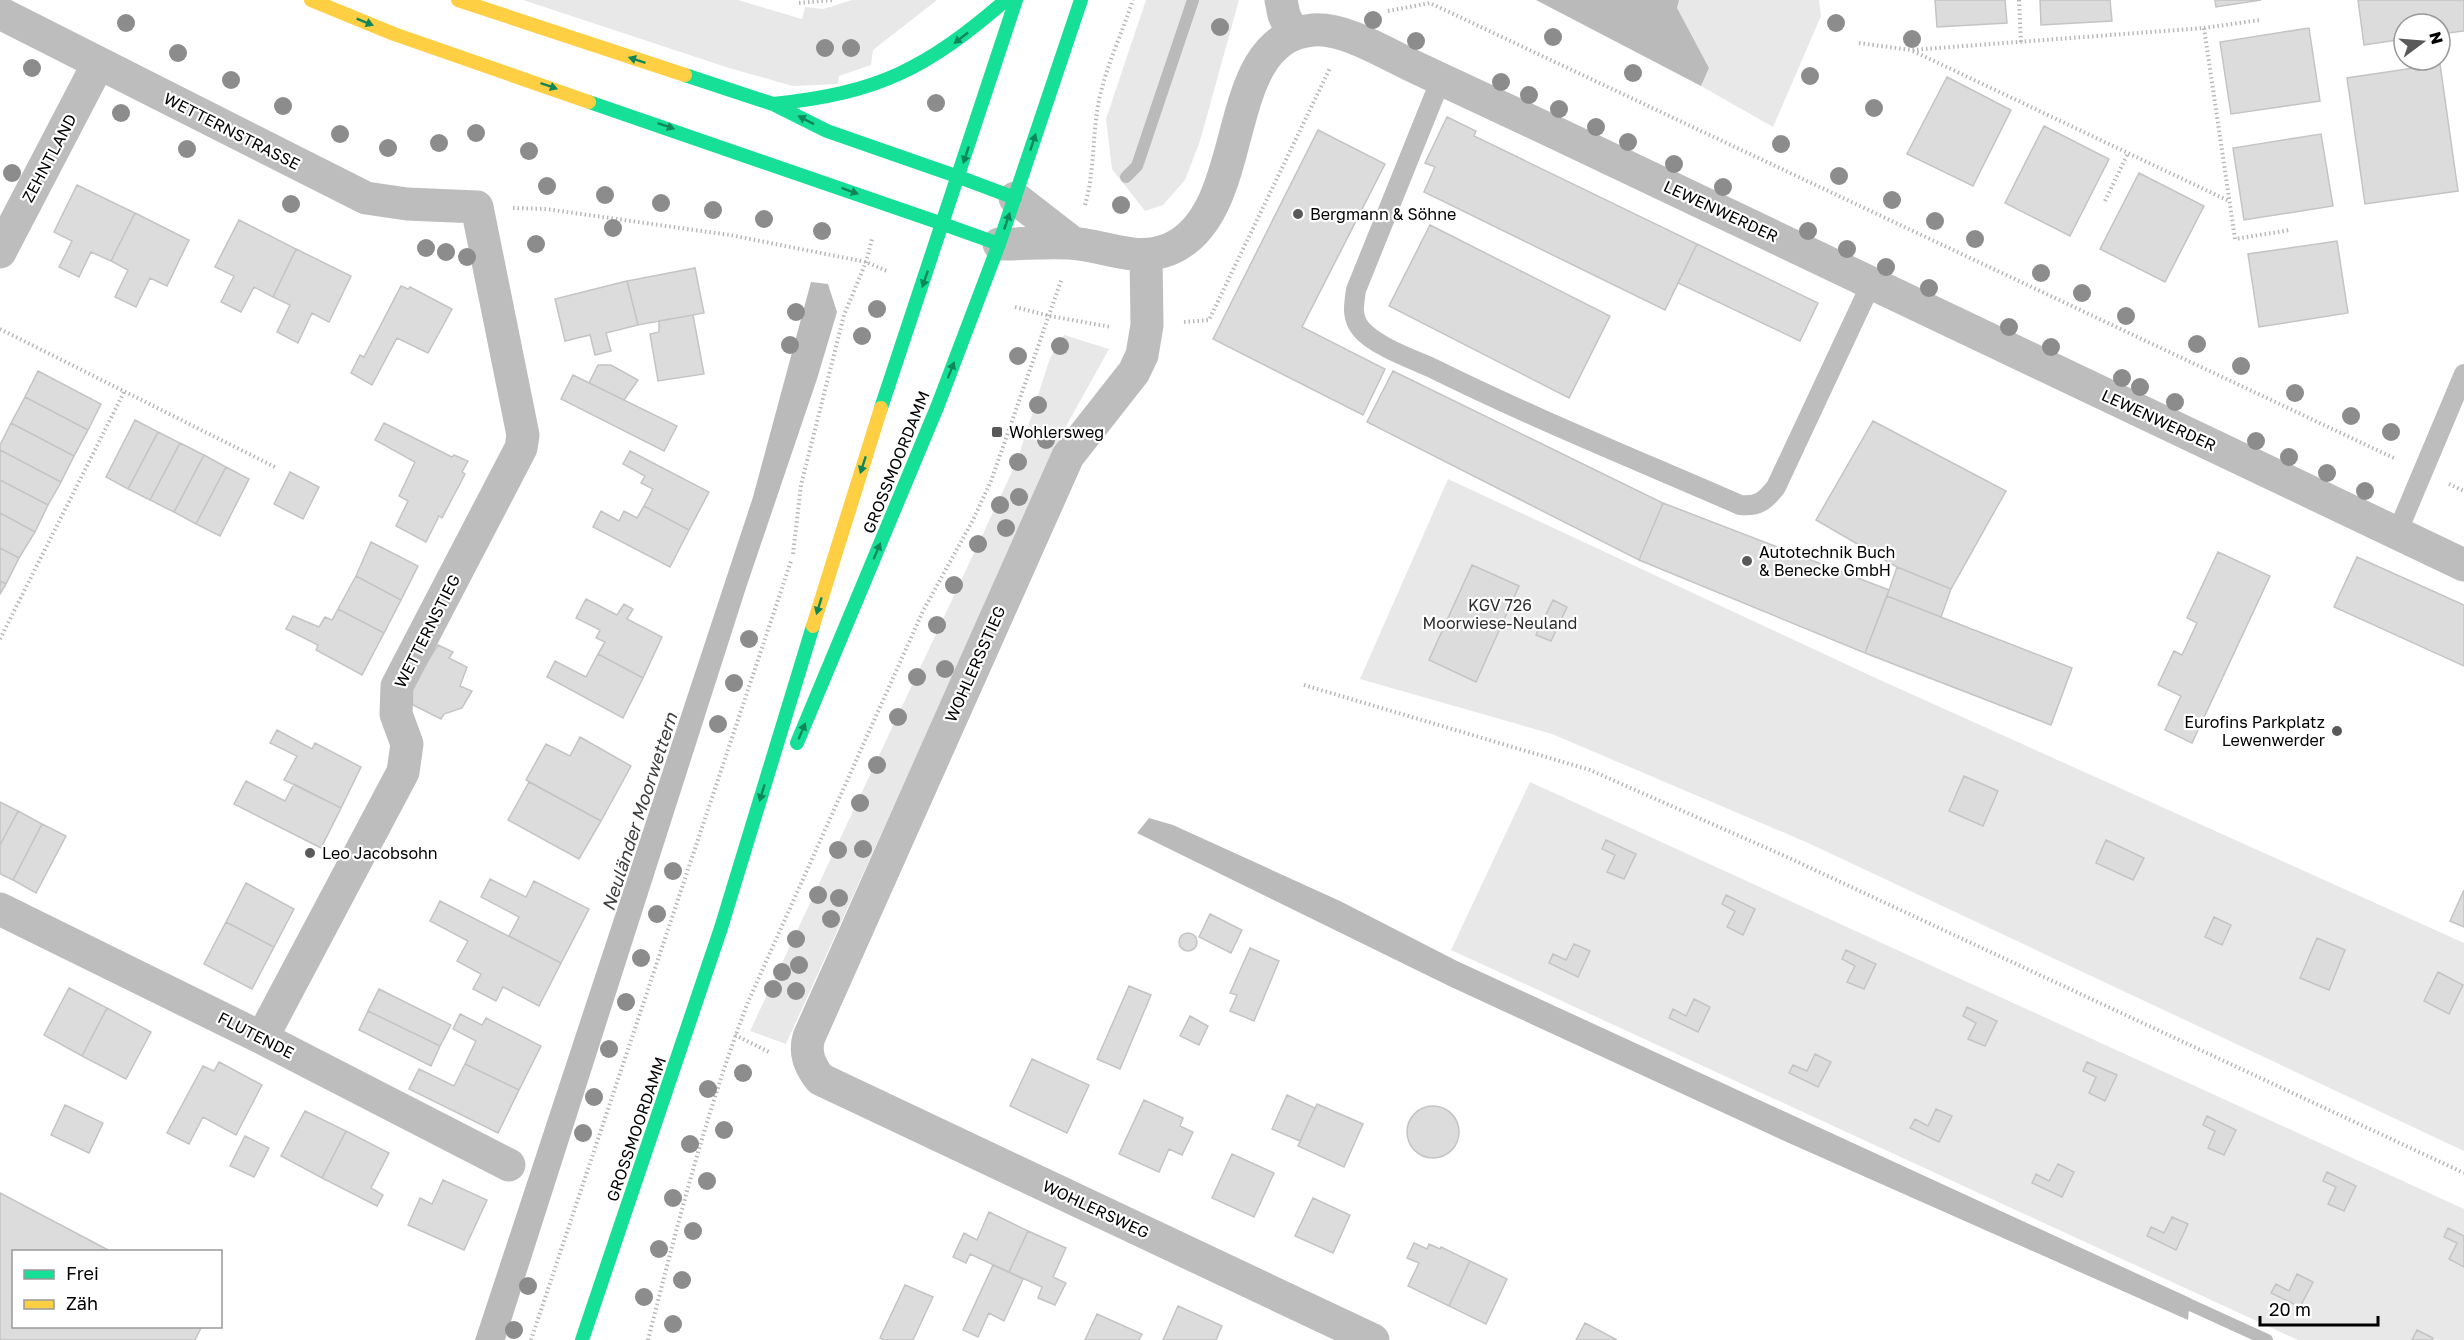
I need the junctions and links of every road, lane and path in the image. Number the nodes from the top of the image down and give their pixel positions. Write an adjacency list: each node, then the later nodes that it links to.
1 (311, 0): 28 (main road, one-way to 28)
2 (458, 0): 20 (main road, one-way to 2)
3 (832, 0): 10 (path)
4 (1005, 0): 20 (main road, one-way to 20)
5 (1016, 0): 22 (main road, GROSSMOORDAMM, one-way to 22)
6 (1081, 0): 23 (main road, GROSSMOORDAMM, one-way to 6)
7 (1133, 0): 24 (path)
8 (1281, 0): 14 (street)
9 (2019, 0): 15 (path)
10 (799, 3)
11 (0, 13): 18 (street, WETTERNSTRASSE)
12 (2260, 20): 13 (path)
13 (2204, 28): 15 (path); 26 (path)
14 (1293, 34): 19 (street, LEWENWERDER); 34 (street)
15 (2021, 42): 17 (path)
16 (1859, 43): 17 (path)
17 (1911, 50): 21 (path)
18 (98, 64): 27 (street, WETTERNSTRASSE); 33 (street, ZEHNTLAND)
19 (1441, 79): 37 (street, LEWENWERDER); 37 (lane)
20 (773, 104): 22 (main road, one-way to 20)
21 (2128, 153): 25 (path); 26 (path)
22 (959, 177): 23 (main road); 28 (main road, GROSSMOORDAMM)
23 (1015, 198): 31 (street); 32 (main road, GROSSMOORDAMM, one-way to 23)
24 (1087, 199)
25 (2105, 201)
26 (2229, 202): 29 (path)
27 (477, 207): 35 (path); 53 (street, WETTERNSTIEG)
28 (943, 224): 32 (main road); 52 (main road, GROSSMOORDAMM, one-way to 52)
29 (2290, 230)
30 (873, 232): 35 (path)
31 (1073, 243): 32 (street); 34 (street)
32 (999, 244): 49 (main road, GROSSMOORDAMM, one-way to 32)
33 (0, 252)
34 (1146, 255): 54 (street, WOHLERSSTIEG)
35 (866, 262): 36 (path); 57 (path)
36 (897, 275)
37 (1871, 284): 45 (street, LEWENWERDER)
38 (1060, 286): 40 (path)
39 (1014, 306): 40 (path)
40 (1050, 316): 59 (path)
41 (0, 329): 43 (path)
42 (2464, 374): 45 (lane)
43 (124, 392): 44 (path); 47 (path)
44 (275, 467)
45 (2397, 533): 46 (street, LEWENWERDER)
46 (2464, 565)
47 (0, 639)
48 (1304, 685): 56 (path)
49 (792, 755)
50 (778, 788): 52 (main road, GROSSMOORDAMM)
51 (0, 909): 53 (street, FLUTENDE)
52 (721, 928): 58 (main road, GROSSMOORDAMM)
53 (262, 1038): 55 (street, FLUTENDE)
54 (820, 1078): 60 (street, WOHLERSWEG)
55 (509, 1165)
56 (2464, 1173)
57 (531, 1340)
58 (582, 1340)
59 (648, 1340)
60 (1372, 1340)

